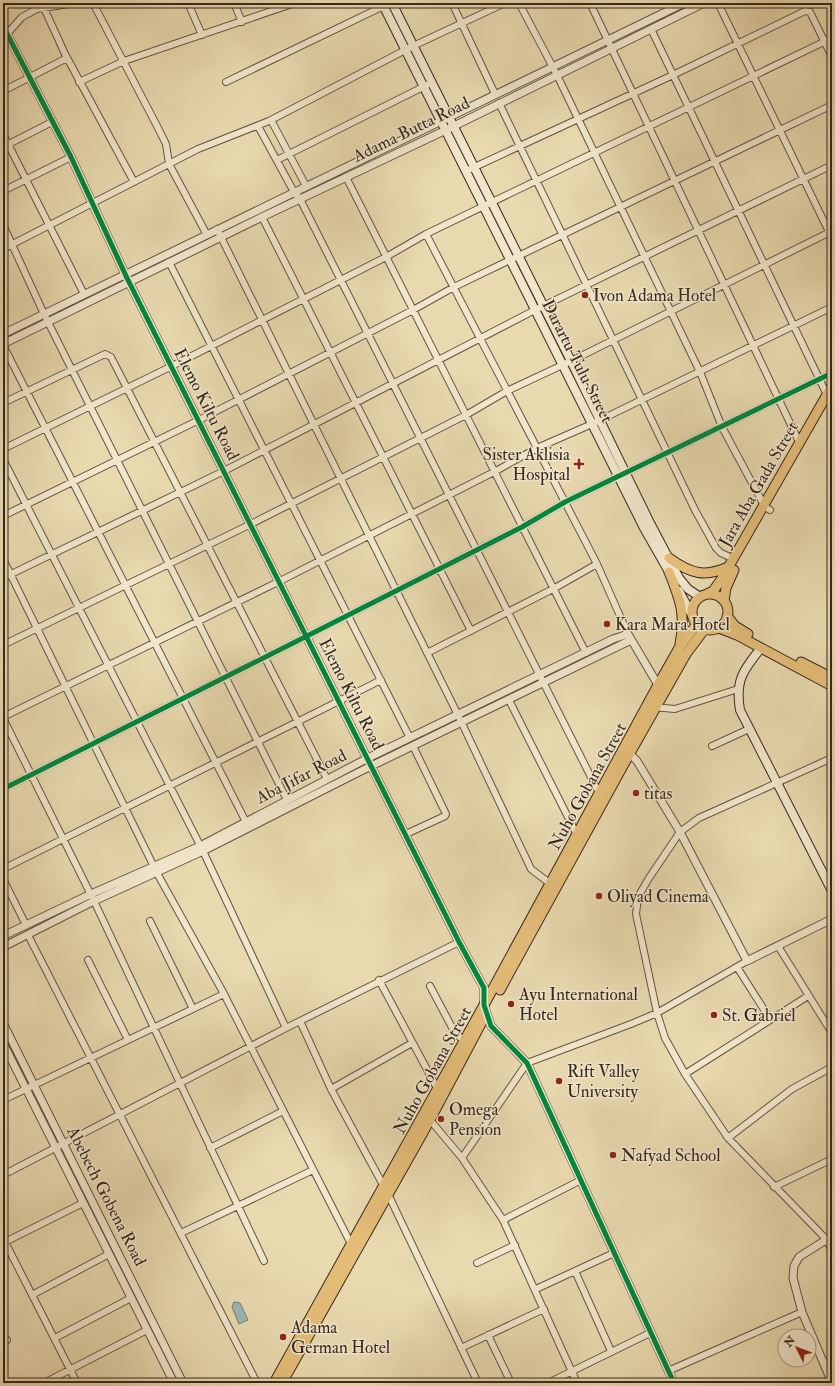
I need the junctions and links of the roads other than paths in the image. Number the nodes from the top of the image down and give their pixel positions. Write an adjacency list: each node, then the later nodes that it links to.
1 (75, 3): 14 (street)
2 (93, 3): 29 (street)
3 (188, 3): 20 (street)
4 (234, 3): 15 (street)
5 (295, 3): 15 (street)
6 (452, 3): 16 (street)
7 (505, 3): 16 (street)
8 (519, 3): 30 (street)
9 (590, 3): 22 (street)
10 (684, 3): 22 (street, Adama Butta Road)
11 (704, 3): 18 (street, Adama Butta Road)
12 (718, 3): 24 (street)
13 (387, 4): 26 (main road); 36 (street)
14 (44, 8): 19 (street); 28 (street)
15 (242, 22): 20 (street)
16 (462, 23): 26 (street); 39 (street)
17 (3, 26): 19 (street, Elemo Kiltu Road)
18 (650, 29): 25 (street, Adama Butta Road); 32 (street)
19 (7, 34): 34 (street, Elemo Kiltu Road)
20 (202, 35): 29 (street)
21 (832, 38): 23 (street)
22 (608, 40): 25 (street); 30 (street, Adama Butta Road)
23 (824, 42): 24 (street); 27 (street); 33 (street)
24 (738, 43): 32 (street); 33 (street)
25 (612, 47): 31 (street, Adama Butta Road); 40 (street)
26 (410, 48): 37 (main road); 45 (street)
27 (832, 57)
28 (67, 58): 34 (street); 35 (street)
29 (124, 61): 35 (street); 61 (street)
30 (552, 66): 31 (street); 39 (street, Adama Butta Road)
31 (557, 75): 41 (street, Adama Butta Road); 44 (street)
32 (673, 76): 40 (street); 43 (street)
33 (754, 76): 43 (street); 52 (street)
34 (29, 78): 38 (street); 48 (street, Elemo Kiltu Road)
35 (79, 82): 69 (street)
36 (226, 82)
37 (428, 84): 46 (main road, Darartu Tulu Street); 47 (main road, Darartu Tulu Street); 57 (street)
38 (3, 91)
39 (495, 94): 47 (street, Adama Butta Road)
40 (632, 94): 44 (street); 50 (street)
41 (499, 103): 47 (street, Adama Butta Road); 55 (street)
42 (832, 105): 52 (street)
43 (688, 108): 50 (street); 60 (street)
44 (578, 119): 55 (street); 56 (street)
45 (271, 120): 49 (street); 57 (street)
46 (441, 121): 47 (street, Adama Butta Road); 51 (main road, Darartu Tulu Street); 70 (street, Adama Butta Road)
47 (451, 121): 51 (street, Adama Butta Road); 63 (main road, Darartu Tulu Street)
48 (52, 122): 54 (street); 58 (street, Elemo Kiltu Road)
49 (258, 126): 59 (street); 61 (street)
50 (648, 127): 56 (street); 67 (street)
51 (446, 130): 63 (main road, Darartu Tulu Street); 64 (street, Adama Butta Road)
52 (780, 130): 60 (street); 65 (street)
53 (3, 134): 54 (street)
54 (6, 145): 66 (street)
55 (520, 146): 63 (street); 68 (street)
56 (594, 153): 68 (street); 76 (street)
57 (289, 154): 59 (street); 70 (street)
58 (71, 157): 66 (street); 74 (street, Elemo Kiltu Road)
59 (277, 160): 72 (street)
60 (714, 161): 67 (street); 78 (street)
61 (169, 164): 69 (street); 87 (street)
62 (832, 165): 65 (street)
63 (470, 169): 75 (main road, Darartu Tulu Street); 77 (main road, Darartu Tulu Street)
64 (346, 177): 73 (street, Adama Butta Road); 92 (street)
65 (803, 179): 78 (street); 86 (street)
66 (26, 180): 71 (street); 81 (street)
67 (674, 180): 76 (street); 83 (street)
68 (537, 181): 75 (street); 85 (street)
69 (134, 182): 74 (street)
70 (306, 186): 72 (street, Adama Butta Road)
71 (3, 191)
72 (294, 192): 73 (street); 82 (street, Adama Butta Road)
73 (300, 199): 79 (street, Adama Butta Road); 97 (street)
74 (94, 203): 81 (street); 96 (street, Elemo Kiltu Road)
75 (492, 203): 77 (street); 93 (main road, Darartu Tulu Street)
76 (620, 206): 85 (street); 91 (street)
77 (484, 207): 84 (street); 93 (main road, Darartu Tulu Street)
78 (738, 211): 83 (street); 95 (street)
79 (262, 217): 88 (street, Adama Butta Road); 103 (street)
80 (3, 225): 89 (street)
81 (49, 225): 89 (street); 102 (street)
82 (217, 230): 87 (street, Adama Butta Road); 88 (street)
83 (698, 230): 91 (street); 100 (street)
84 (426, 234): 92 (street); 101 (street)
85 (562, 234): 93 (street); 99 (street)
86 (831, 234): 95 (street)
87 (207, 235): 96 (street, Adama Butta Road)
88 (221, 237): 94 (street, Adama Butta Road); 109 (street)
89 (12, 244): 90 (street); 108 (street)
90 (3, 249)
91 (644, 256): 99 (street); 107 (street)
92 (386, 257): 97 (street); 106 (street)
93 (514, 257): 101 (street); 105 (main road, Darartu Tulu Street)
94 (170, 262): 98 (street, Adama Butta Road); 116 (street)
95 (764, 265): 100 (street); 110 (street)
96 (126, 274): 98 (street, Elemo Kiltu Road); 102 (street, Adama Butta Road)
97 (341, 280): 103 (street); 111 (street)
98 (129, 282): 108 (street, Adama Butta Road); 122 (street, Elemo Kiltu Road)
99 (587, 284): 105 (street); 114 (street)
100 (724, 284): 107 (street); 117 (street)
101 (454, 287): 106 (street); 113 (street)
102 (84, 294): 108 (street, Adama Butta Road)
103 (303, 299): 109 (street); 118 (street)
104 (832, 307): 110 (street)
105 (539, 308): 113 (street); 120 (main road, Darartu Tulu Street); 121 (main road, Darartu Tulu Street)
106 (413, 310): 111 (street); 119 (street)
107 (671, 311): 114 (street); 124 (street)
108 (45, 318): 112 (street); 115 (street); 123 (street)
109 (262, 320): 116 (street); 126 (street)
110 (794, 326): 117 (street); 127 (street)
111 (368, 333): 118 (street); 128 (street)
112 (3, 334)
113 (480, 338): 119 (street); 131 (street)
114 (613, 340): 120 (street); 136 (street)
115 (3, 344): 132 (street)
116 (212, 346): 122 (street); 134 (street)
117 (754, 346): 124 (street); 135 (street)
118 (330, 352): 126 (street); 138 (street)
119 (439, 361): 128 (street); 140 (street)
120 (571, 361): 121 (street); 142 (main road, Darartu Tulu Street)
121 (563, 365): 131 (street); 143 (main road, Darartu Tulu Street)
122 (172, 366): 130 (street); 141 (street, Elemo Kiltu Road)
123 (72, 370): 130 (street); 132 (street); 139 (street)
124 (700, 372): 136 (street); 145 (street)
125 (832, 373): 127 (street)
126 (289, 374): 134 (street); 144 (street)
127 (820, 379): 133 (street); 135 (street)
128 (393, 384): 138 (street); 147 (street)
129 (832, 386): 133 (main road, Jara Aba Gada Street)
130 (127, 388): 139 (street); 148 (street)
131 (507, 391): 140 (street); 150 (street)
132 (26, 392): 137 (street); 146 (street)
133 (830, 397): 149 (main road, Jara Aba Gada Street); 168 (main road, Jara Aba Gada Street)
134 (238, 399): 141 (street); 152 (street)
135 (779, 399): 145 (street); 149 (street)
136 (642, 400): 142 (street); 153 (street)
137 (3, 403)
138 (356, 403): 144 (street); 154 (street)
139 (90, 406): 146 (street); 156 (street)
140 (466, 415): 147 (street); 158 (street)
141 (199, 420): 148 (street); 157 (street, Elemo Kiltu Road)
142 (600, 420): 143 (street); 159 (main road, Darartu Tulu Street)
143 (592, 424): 150 (street); 160 (main road, Darartu Tulu Street)
144 (314, 425): 152 (street); 161 (street)
145 (722, 427): 153 (street); 168 (street)
146 (45, 428): 151 (street); 162 (street)
147 (420, 438): 154 (street); 164 (street)
148 (154, 441): 156 (street); 163 (street)
149 (800, 444): 168 (main road, Jara Aba Gada Street)
150 (537, 448): 158 (street); 165 (street)
151 (3, 449)
152 (264, 450): 157 (street); 167 (street)
153 (668, 453): 159 (street); 182 (street)
154 (383, 457): 161 (street); 170 (street)
155 (3, 459): 166 (street)
156 (116, 460): 162 (street); 169 (street)
157 (224, 471): 163 (street); 172 (street, Elemo Kiltu Road)
158 (494, 472): 164 (street); 173 (street)
159 (627, 473): 160 (street); 179 (main road, Darartu Tulu Street)
160 (619, 477): 165 (street); 186 (main road, Darartu Tulu Street)
161 (340, 479): 167 (street); 175 (street)
162 (72, 482): 166 (street); 174 (street)
163 (180, 491): 169 (street); 176 (street)
164 (449, 495): 170 (street); 177 (street)
165 (565, 502): 173 (street); 184 (street)
166 (26, 504): 171 (street); 178 (street)
167 (291, 504): 172 (street); 181 (street)
168 (767, 508): 182 (main road, Jara Aba Gada Street); 189 (main road, Jara Aba Gada Street)
169 (142, 510): 174 (street); 183 (street)
170 (412, 514): 175 (street); 185 (street)
171 (3, 516)
172 (251, 524): 176 (street); 190 (street, Elemo Kiltu Road)
173 (522, 527): 177 (street); 192 (street)
174 (97, 532): 178 (street); 191 (street)
175 (369, 536): 181 (street); 193 (street)
176 (207, 546): 183 (street); 196 (street)
177 (477, 550): 185 (street); 198 (street)
178 (51, 554): 187 (street); 197 (street)
179 (669, 558): 182 (main road); 194 (main road, Darartu Tulu Street)
180 (3, 559): 187 (street)
181 (320, 561): 190 (street); 200 (street)
182 (732, 562): 194 (main road, Jara Aba Gada Street)
183 (169, 564): 191 (street); 202 (street)
184 (597, 564): 192 (street); 210 (street)
185 (440, 569): 193 (street); 207 (street)
186 (669, 572): 199 (main road, Darartu Tulu Street); 213 (main road)
187 (11, 574): 188 (street); 205 (street)
188 (3, 578)
189 (729, 580): 195 (main road, Jara Aba Gada Street); 208 (main road)
190 (280, 581): 196 (street); 209 (street, Elemo Kiltu Road)
191 (125, 586): 197 (street); 211 (street)
192 (554, 589): 198 (street); 218 (street)
193 (396, 591): 200 (street); 217 (street)
194 (703, 596): 195 (main road); 199 (main road)
195 (724, 601): 201 (main road)
196 (236, 603): 202 (street); 219 (street)
197 (79, 608): 205 (street); 220 (street)
198 (508, 612): 207 (street); 221 (street)
199 (691, 613): 203 (main road)
200 (348, 616): 209 (street); 224 (street)
201 (728, 616): 204 (main road); 208 (main road)
202 (198, 622): 211 (street); 222 (street)
203 (696, 625): 206 (main road); 213 (main road, Nuho Gobana Street)
204 (719, 628): 206 (main road); 208 (main road)
205 (37, 629): 212 (street); 228 (street)
206 (704, 630): 215 (main road, Nuho Gobana Street)
207 (471, 631): 217 (street)
208 (741, 633): 214 (main road); 215 (main road); 216 (main road)
209 (307, 636): 219 (street); 232 (street, Elemo Kiltu Road)
210 (629, 637): 218 (street, Aba Jifar Road); 225 (street, Aba Jifar Road); 226 (street)
211 (154, 643): 220 (street); 230 (street)
212 (3, 645)
213 (679, 648): 226 (main road, Nuho Gobana Street)
214 (761, 648): 216 (main road); 229 (main road)
215 (690, 649): 233 (main road, Nuho Gobana Street)
216 (772, 650): 223 (main road); 227 (main road)
217 (427, 653): 234 (street)
218 (586, 653): 221 (street, Aba Jifar Road)
219 (264, 658): 222 (street); 237 (street)
220 (108, 666): 228 (street); 236 (street)
221 (540, 675): 225 (street); 234 (street, Aba Jifar Road)
222 (226, 677): 230 (street); 241 (street)
223 (832, 678)
224 (380, 680): 232 (street); 240 (street)
225 (544, 683): 231 (street, Aba Jifar Road); 255 (street)
226 (658, 685): 233 (main road, Nuho Gobana Street)
227 (832, 686)
228 (65, 687): 235 (street); 242 (street)
229 (738, 689): 233 (street); 239 (main road)
230 (183, 699): 236 (street); 248 (street)
231 (509, 700): 238 (street, Aba Jifar Road); 261 (street)
232 (340, 701): 237 (street); 246 (street, Elemo Kiltu Road)
233 (652, 706): 245 (main road, Nuho Gobana Street)
234 (458, 715): 238 (street); 240 (street, Aba Jifar Road)
235 (3, 718): 250 (street)
236 (137, 722): 242 (street); 253 (street)
237 (297, 722): 241 (street); 251 (street)
238 (461, 723): 243 (street, Aba Jifar Road); 267 (street)
239 (749, 729): 244 (street); 252 (main road)
240 (410, 738): 246 (street, Aba Jifar Road)
241 (258, 742): 248 (street); 256 (street)
242 (93, 744): 250 (street); 257 (street)
243 (412, 746): 249 (street, Aba Jifar Road); 260 (street)
244 (712, 746)
245 (626, 751): 255 (main road, Nuho Gobana Street); 259 (street); 267 (main road, Nuho Gobana Street)
246 (368, 758): 249 (street, Elemo Kiltu Road); 251 (street, Aba Jifar Road)
247 (832, 758): 252 (street)
248 (215, 763): 253 (street); 258 (street)
249 (372, 765): 260 (street, Elemo Kiltu Road); 263 (street, Aba Jifar Road)
250 (31, 775): 254 (street); 262 (street)
251 (327, 779): 256 (street, Aba Jifar Road)
252 (777, 784): 259 (street); 268 (main road)
253 (169, 786): 257 (street); 263 (street)
254 (3, 789)
255 (599, 793): 261 (main road, Nuho Gobana Street)
256 (287, 800): 258 (street, Aba Jifar Road)
257 (124, 808): 262 (street); 265 (street)
258 (246, 822): 263 (street, Aba Jifar Road)
259 (680, 832): 280 (street); 288 (street)
260 (406, 834): 276 (street, Elemo Kiltu Road)
261 (577, 835): 267 (main road, Nuho Gobana Street)
262 (63, 839): 264 (street); 269 (street)
263 (201, 849): 265 (street, Aba Jifar Road); 293 (street)
264 (3, 869)
265 (156, 870): 269 (street, Aba Jifar Road); 270 (street, Aba Jifar Road); 284 (street)
266 (3, 879): 273 (street)
267 (553, 886): 287 (main road, Nuho Gobana Street)
268 (832, 891)
269 (91, 894): 270 (street); 273 (street, Aba Jifar Road)
270 (94, 901): 274 (street, Aba Jifar Road); 292 (street)
271 (832, 919): 277 (street)
272 (150, 921): 286 (street)
273 (26, 925): 275 (street, Aba Jifar Road)
274 (28, 935): 278 (street, Aba Jifar Road); 300 (street)
275 (3, 936)
276 (459, 942): 282 (street); 287 (street, Elemo Kiltu Road)
277 (778, 946): 280 (street); 285 (street)
278 (3, 947)
279 (88, 960): 295 (street)
280 (747, 961): 281 (street)
281 (737, 967): 288 (street); 289 (street)
282 (379, 980): 290 (street); 298 (street)
283 (430, 986): 296 (street)
284 (224, 994): 286 (street); 299 (street)
285 (808, 996): 289 (street); 294 (street)
286 (193, 1009): 292 (street)
287 (485, 1009): 296 (main road, Nuho Gobana Street); 301 (street); 308 (main road, Nuho Gobana Street)
288 (657, 1013): 301 (street); 303 (street)
289 (770, 1020): 303 (street)
290 (300, 1021): 293 (street); 307 (street)
291 (3, 1023): 305 (street, Abebech Gobena Road)
292 (154, 1028): 295 (street); 304 (street)
293 (286, 1028): 299 (street)
294 (832, 1033)
295 (128, 1040): 300 (street)
296 (464, 1041): 308 (main road, Nuho Gobana Street)
297 (3, 1042): 306 (street, Abebech Gobena Road)
298 (412, 1043): 307 (street); 308 (street)
299 (251, 1047): 304 (street); 310 (street)
300 (91, 1058): 305 (street); 311 (street)
301 (527, 1063): 317 (street); 321 (street)
302 (832, 1067): 313 (street)
303 (685, 1074): 313 (street)
304 (180, 1084): 311 (street); 316 (street)
305 (34, 1085): 306 (street); 314 (street, Abebech Gobena Road)
306 (26, 1089): 309 (street); 315 (street, Abebech Gobena Road)
307 (331, 1089): 323 (street)
308 (440, 1093): 312 (main road, Nuho Gobana Street); 323 (main road, Nuho Gobana Street)
309 (3, 1100)
310 (283, 1111): 316 (street); 319 (street)
311 (120, 1115): 314 (street); 327 (street)
312 (430, 1120): 317 (street); 323 (main road, Nuho Gobana Street)
313 (728, 1138): 322 (street)
314 (64, 1144): 315 (street); 355 (street, Abebech Gobena Road)
315 (55, 1148): 320 (street); 324 (street, Abebech Gobena Road)
316 (210, 1148): 325 (street)
317 (462, 1158): 326 (street)
318 (832, 1159): 322 (street)
319 (313, 1170): 325 (street); 330 (street)
320 (3, 1176)
321 (581, 1180): 326 (street); 333 (street)
322 (774, 1187): 328 (street)
323 (385, 1190): 330 (main road, Nuho Gobana Street); 347 (street); 358 (main road, Nuho Gobana Street)
324 (84, 1203): 329 (street); 334 (street, Abebech Gobena Road)
325 (239, 1206): 327 (street); 335 (street)
326 (503, 1220): 331 (street)
327 (181, 1233): 356 (street)
328 (829, 1238): 332 (street); 342 (street)
329 (4, 1241): 339 (street)
330 (351, 1244): 357 (main road, Nuho Gobana Street)
331 (515, 1245): 336 (street); 338 (street)
332 (832, 1251)
333 (614, 1253): 337 (street); 344 (street)
334 (109, 1254): 339 (street); 340 (street, Abebech Gobena Road)
335 (264, 1261)
336 (477, 1263)
337 (575, 1271): 338 (street); 348 (street)
338 (536, 1289): 341 (street)
339 (32, 1295): 346 (street)
340 (131, 1298): 343 (street, Abebech Gobena Road); 346 (street)
341 (544, 1309): 345 (street); 350 (street)
342 (802, 1312): 351 (street); 364 (street)
343 (147, 1330): 349 (street); 354 (street, Abebech Gobena Road)
344 (650, 1333): 348 (street); 351 (street)
345 (488, 1335): 347 (street); 360 (street)
346 (55, 1338): 349 (street)
347 (461, 1348): 359 (street)
348 (611, 1351): 350 (street)
349 (70, 1370): 352 (street); 353 (street)
350 (571, 1370): 361 (street); 362 (street)
351 (668, 1371): 363 (street)
352 (44, 1383)
353 (77, 1383)
354 (174, 1383)
355 (183, 1383)
356 (257, 1383)
357 (274, 1383)
358 (282, 1383)
359 (478, 1383)
360 (511, 1383)
361 (548, 1383)
362 (577, 1383)
363 (674, 1383)
364 (832, 1383)

